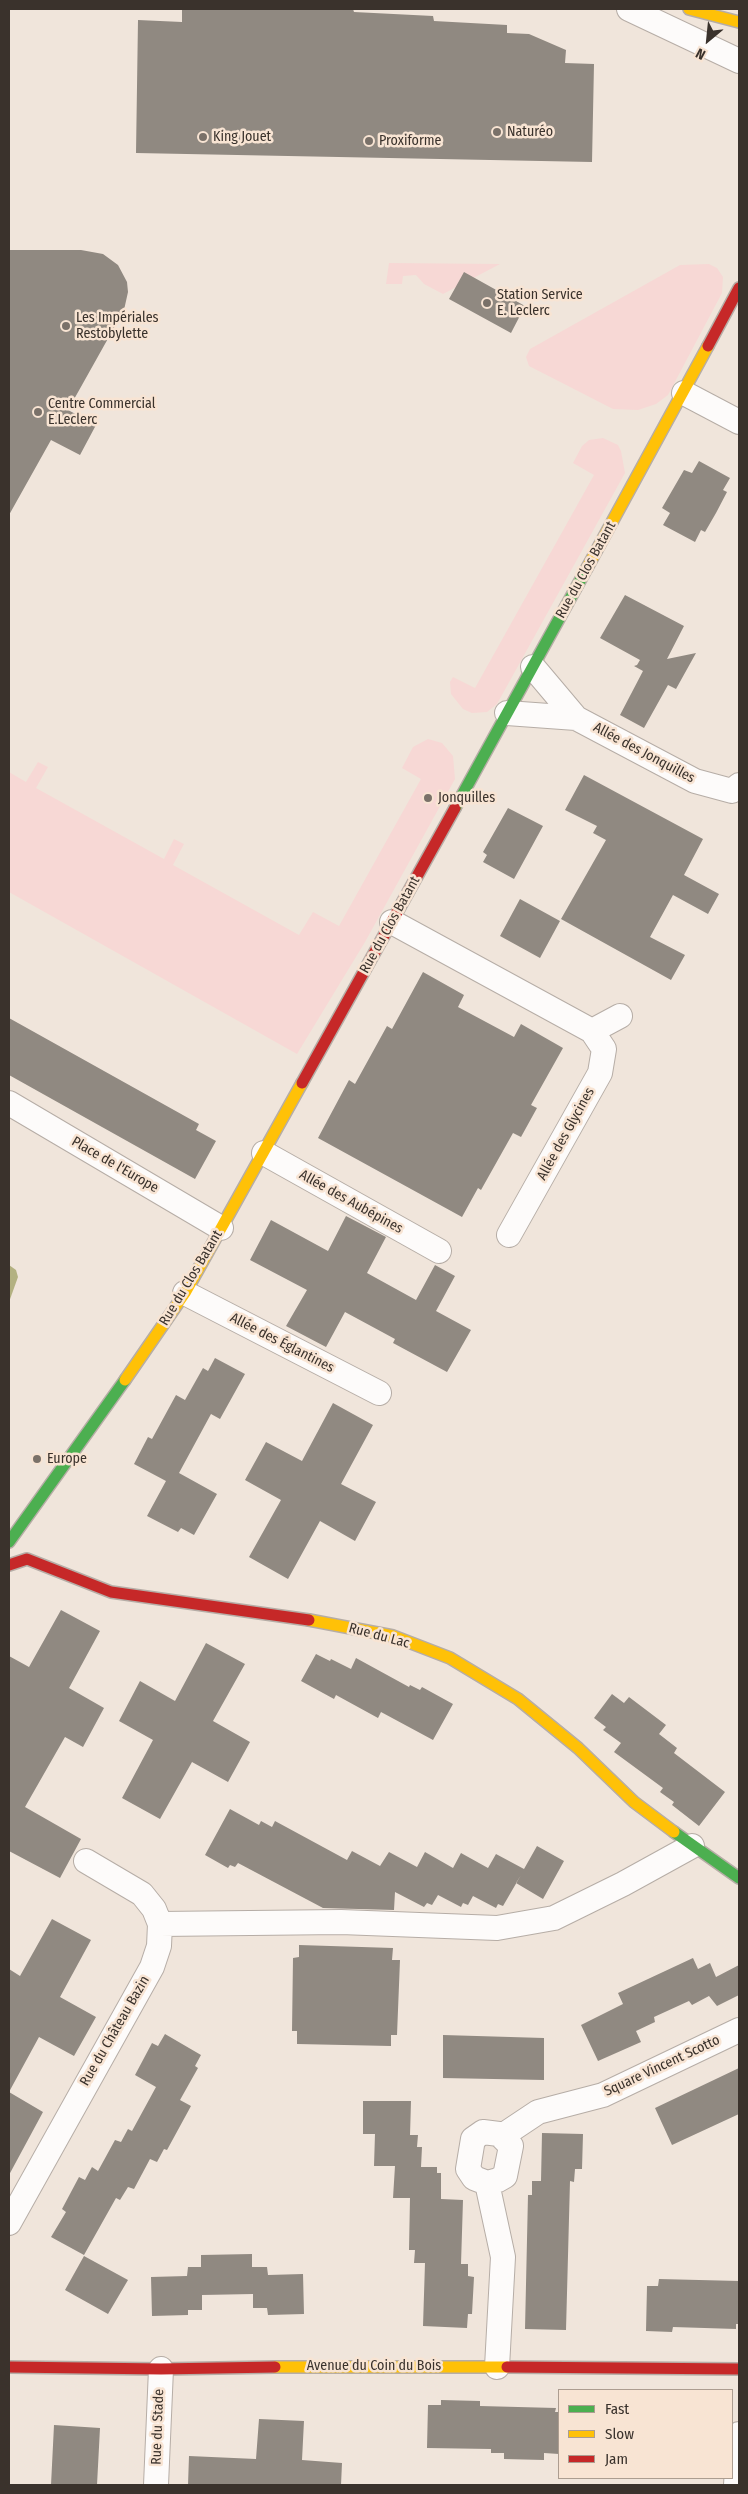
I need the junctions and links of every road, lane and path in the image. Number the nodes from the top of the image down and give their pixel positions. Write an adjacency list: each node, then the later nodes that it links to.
1 (629, 9): 4 (street)
2 (689, 9): 3 (street)
3 (739, 22)
4 (739, 61)
5 (739, 288): 6 (street, Rue du Clos Batant)
6 (684, 393): 7 (street); 8 (street, Rue du Clos Batant)
7 (739, 422)
8 (533, 667): 9 (street, Rue du Clos Batant); 10 (street, Allée des Jonquilles)
9 (507, 713): 10 (street, Allée des Jonquilles); 12 (street, Rue du Clos Batant)
10 (576, 718): 11 (street, Allée des Jonquilles)
11 (739, 785)
12 (392, 922): 14 (street); 16 (street, Rue du Clos Batant)
13 (620, 1016): 14 (street)
14 (592, 1031): 18 (street, Allée des Glycines)
15 (9, 1103): 17 (street, Place de l'Europe)
16 (264, 1153): 17 (street, Rue du Clos Batant); 19 (street, Allée des Aubépines)
17 (221, 1228): 20 (street, Rue du Clos Batant)
18 (509, 1235)
19 (439, 1251)
20 (185, 1293): 21 (street, Allée des Églantines); 22 (street, Rue du Clos Batant)
21 (379, 1393)
22 (9, 1542)
23 (9, 1565): 24 (street, Rue du Lac)
24 (692, 1846): 26 (street, Rue du Lac); 27 (street)
25 (86, 1861): 27 (street)
26 (739, 1878)
27 (160, 1924): 31 (street, Rue du Château Bazin)
28 (739, 2030): 29 (street, Square Vincent Scotto)
29 (502, 2136): 30 (street); 30 (street)
30 (487, 2183): 33 (street)
31 (9, 2223)
32 (9, 2367): 34 (street, Avenue du Coin du Bois)
33 (497, 2367): 34 (street, Avenue du Coin du Bois); 35 (street, Avenue du Coin du Bois)
34 (162, 2369): 37 (street, Rue du Stade)
35 (739, 2369)
36 (739, 2434): 38 (street)
37 (156, 2485)
38 (736, 2485)

